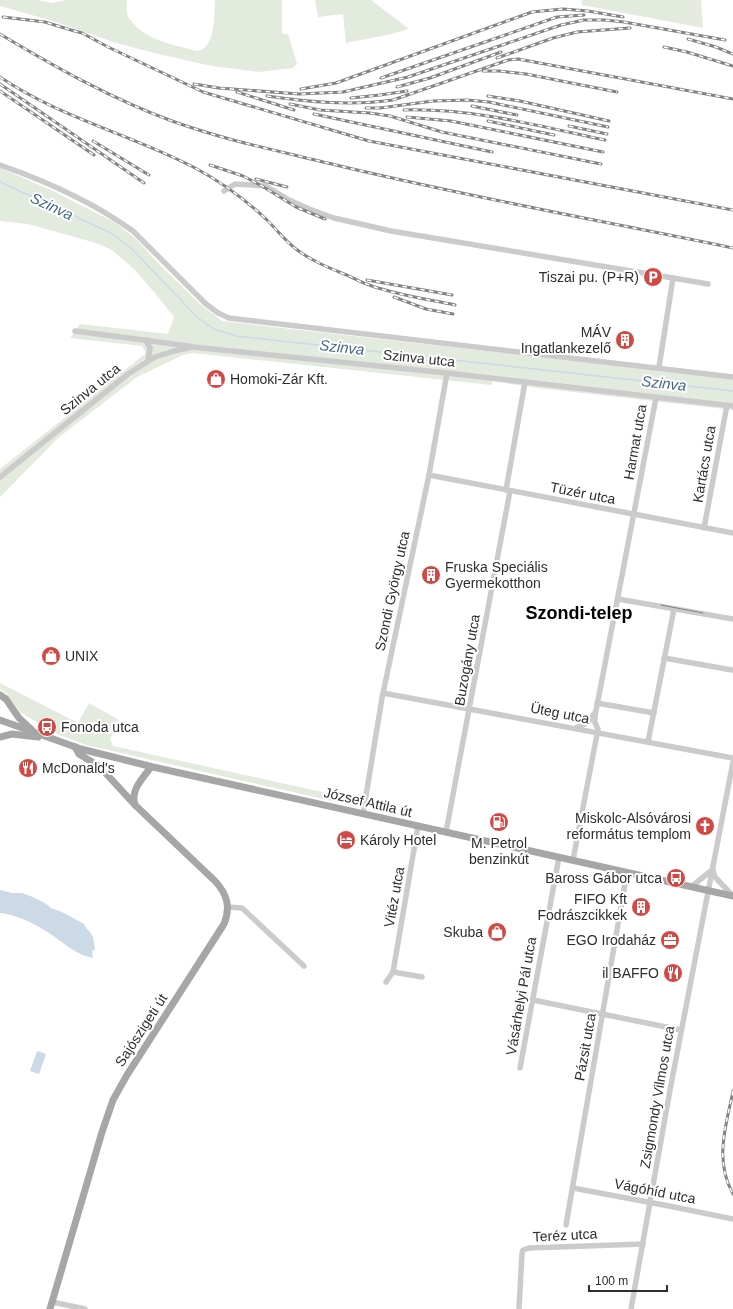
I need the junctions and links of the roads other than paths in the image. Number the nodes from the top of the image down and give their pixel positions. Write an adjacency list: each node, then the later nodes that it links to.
1 (0, 165): 9 (street, Szinva utca)
2 (224, 191): 3 (street)
3 (673, 278): 4 (street); 9 (street)
4 (708, 284)
5 (75, 331): 6 (street)
6 (146, 340): 7 (street); 8 (street)
7 (192, 347): 8 (street, Szinva utca); 10 (street, Szinva utca)
8 (148, 361): 16 (street, Szinva utca)
9 (659, 367): 11 (street, Szinva utca)
10 (447, 373): 12 (street, Szinva utca); 15 (street, Szondi György utca)
11 (733, 377)
12 (525, 382): 13 (street, Szinva utca); 17 (street, Buzogány utca)
13 (656, 398): 14 (street, Szinva utca); 18 (street, Harmat utca)
14 (730, 406): 19 (street, Kartács utca)
15 (429, 475): 17 (street, Tüzér utca); 26 (street, Szondi György utca)
16 (0, 477)
17 (508, 491): 18 (street, Tüzér utca); 30 (street, Buzogány utca)
18 (634, 515): 19 (street, Tüzér utca); 21 (street, Harmat utca)
19 (704, 528): 20 (street, Tüzér utca)
20 (733, 533)
21 (618, 599): 22 (street); 28 (street, Harmat utca)
22 (674, 609): 23 (street); 24 (street)
23 (733, 619)
24 (664, 658): 25 (street); 31 (street)
25 (732, 670)
26 (383, 693): 30 (street, Üteg utca); 47 (street, Szondi György utca)
27 (0, 695): 29 (main road)
28 (597, 706): 31 (street); 34 (street); 35 (street)
29 (12, 708): 33 (main road); 36 (main road)
30 (470, 709): 34 (street, Üteg utca); 49 (street, Buzogány utca)
31 (654, 713): 39 (street)
32 (0, 720): 33 (main road, József Attila út)
33 (10, 724): 36 (main road, József Attila út); 37 (main road)
34 (570, 727): 35 (street, Üteg utca)
35 (597, 732): 39 (street, Üteg utca); 51 (street)
36 (37, 734): 38 (main road, József Attila út)
37 (2, 736): 38 (main road)
38 (46, 737): 40 (main road, József Attila út)
39 (648, 742): 41 (street, Üteg utca)
40 (75, 747): 43 (main road, József Attila út); 44 (main road)
41 (733, 758)
42 (733, 762): 52 (street, Zsigmondy Vilmos utca)
43 (151, 767): 45 (main road); 47 (main road, József Attila út)
44 (118, 786): 45 (main road); 46 (main road)
45 (136, 787): 46 (main road)
46 (135, 805): 57 (main road)
47 (363, 814): 48 (main road, József Attila út)
48 (418, 826): 49 (main road, József Attila út); 59 (street, Vitéz utca)
49 (446, 832): 50 (main road, József Attila út)
50 (559, 857): 51 (main road, József Attila út); 62 (street, Vásárhelyi Pál utca)
51 (573, 860): 53 (main road, József Attila út)
52 (713, 870): 54 (street); 55 (street, Zsigmondy Vilmos utca); 56 (street)
53 (627, 872): 54 (main road, József Attila út); 63 (street, Pázsit utca)
54 (691, 887): 55 (main road, József Attila út)
55 (709, 890): 56 (main road, József Attila út); 64 (street, Zsigmondy Vilmos utca)
56 (733, 896)
57 (228, 907): 58 (street); 71 (main road, Sajószigeti út)
58 (304, 966)
59 (393, 972): 60 (street); 61 (street, Vitéz utca)
60 (422, 977)
61 (386, 982)
62 (533, 1000): 63 (street); 65 (street, Vásárhelyi Pál utca)
63 (603, 1014): 64 (street); 66 (street, Pázsit utca)
64 (682, 1030): 67 (street, Zsigmondy Vilmos utca)
65 (520, 1068)
66 (573, 1188): 67 (street, Vágóhíd utca); 69 (street, Pázsit utca)
67 (650, 1202): 68 (street, Vágóhíd utca); 70 (street, Zsigmondy Vilmos utca)
68 (733, 1219)
69 (566, 1225)
70 (643, 1244): 73 (street, Teréz utca); 74 (street, Zsigmondy Vilmos utca)
71 (51, 1306): 72 (street)
72 (84, 1309)
73 (519, 1309)
74 (631, 1309)

